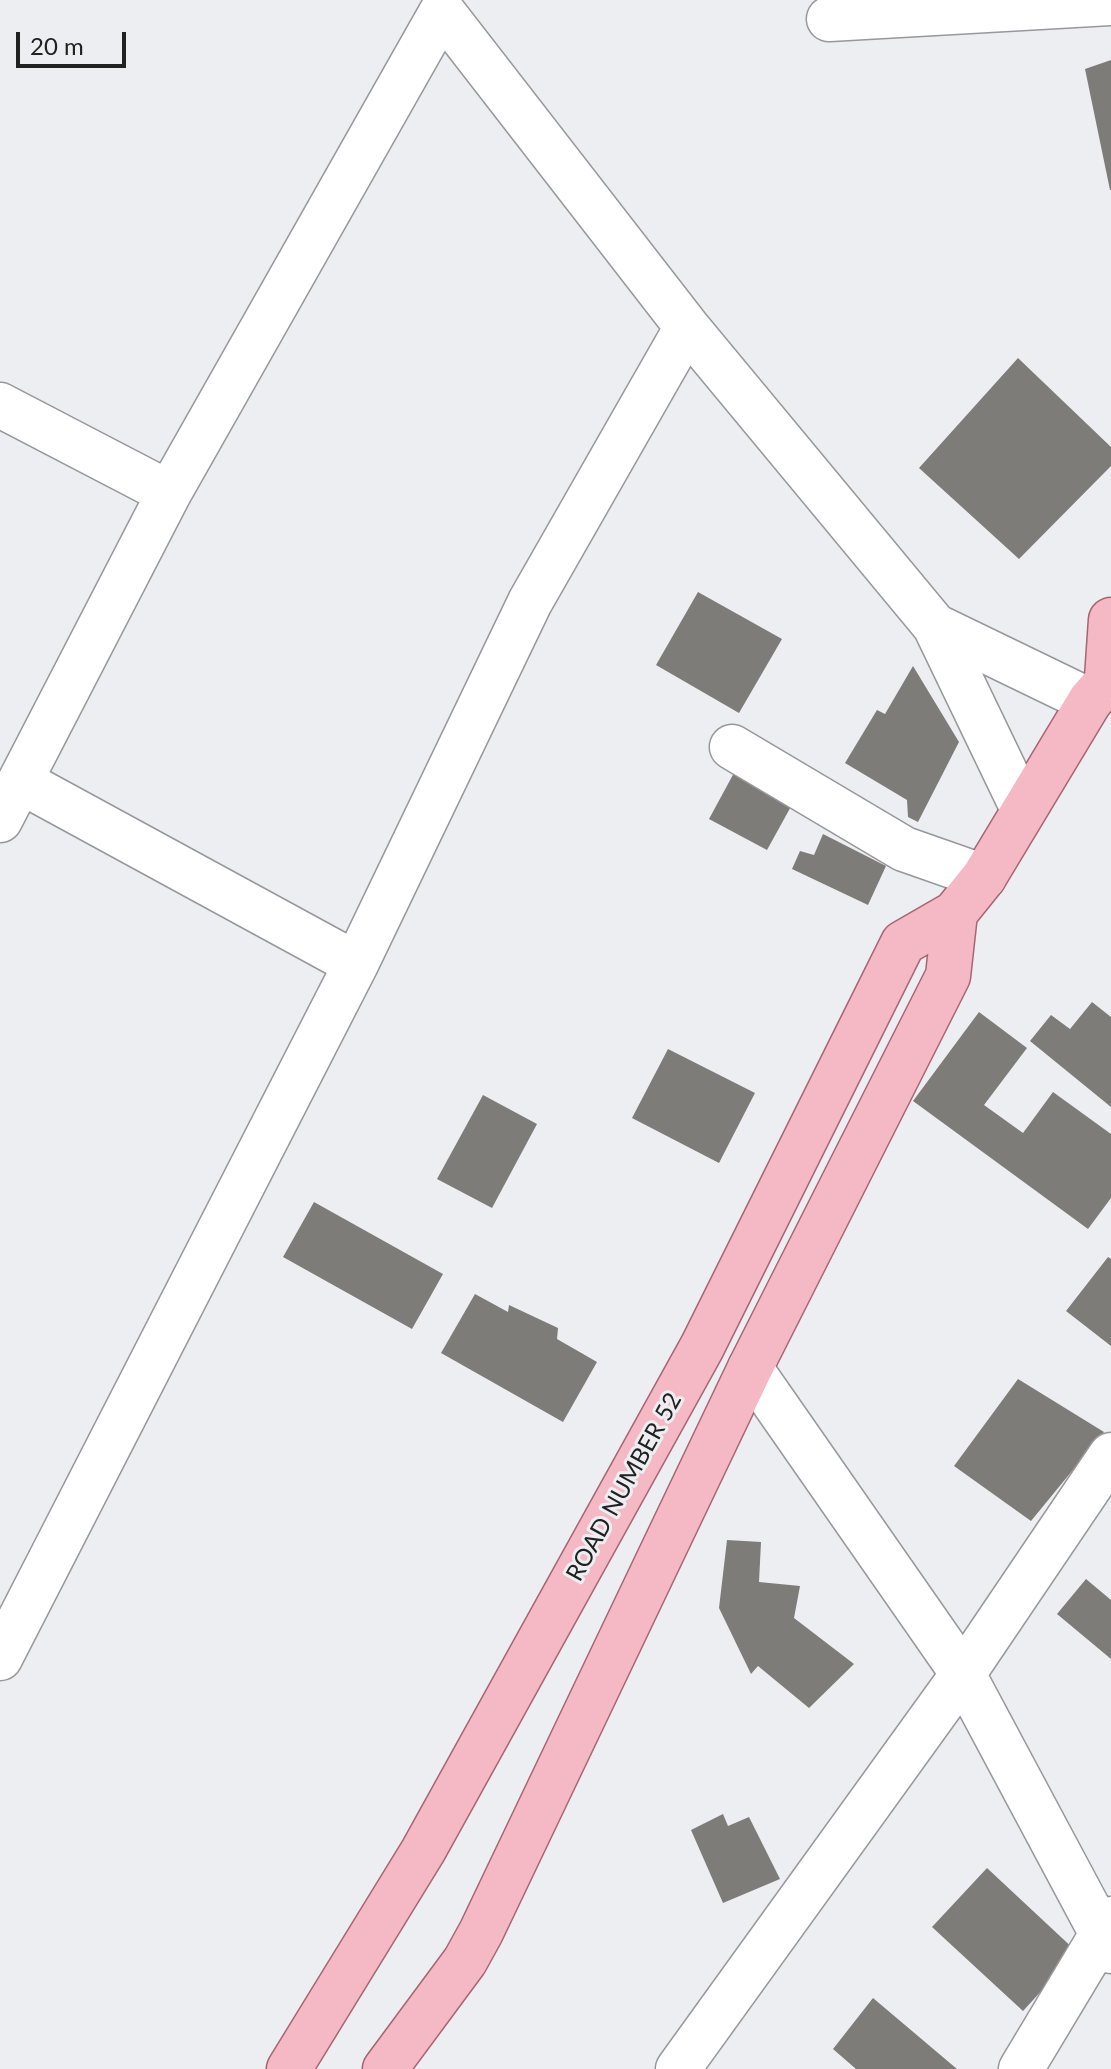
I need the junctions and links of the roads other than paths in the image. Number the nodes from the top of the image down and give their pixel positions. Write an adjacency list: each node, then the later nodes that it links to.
1 (1111, 3): 2 (street)
2 (829, 19)
3 (687, 327): 5 (street); 7 (street); 15 (street)
4 (0, 405): 5 (street)
5 (169, 493): 10 (street)
6 (1111, 621): 8 (main road, ROAD NUMBER 52)
7 (935, 626): 8 (street); 11 (street)
8 (1102, 685): 11 (main road, ROAD NUMBER 52)
9 (732, 747): 13 (street)
10 (20, 781): 12 (street); 15 (street)
11 (1023, 809): 13 (main road, ROAD NUMBER 52)
12 (0, 820)
13 (984, 877): 14 (main road, ROAD NUMBER 52)
14 (955, 913): 16 (main road); 21 (main road, ROAD NUMBER 52)
15 (356, 964): 18 (street)
16 (750, 1368): 19 (street); 22 (main road)
17 (1111, 1455): 19 (street)
18 (0, 1658)
19 (963, 1674): 20 (street); 23 (street)
20 (1108, 1934): 24 (street)
21 (289, 2069)
22 (385, 2069)
23 (678, 2069)
24 (1021, 2069)

